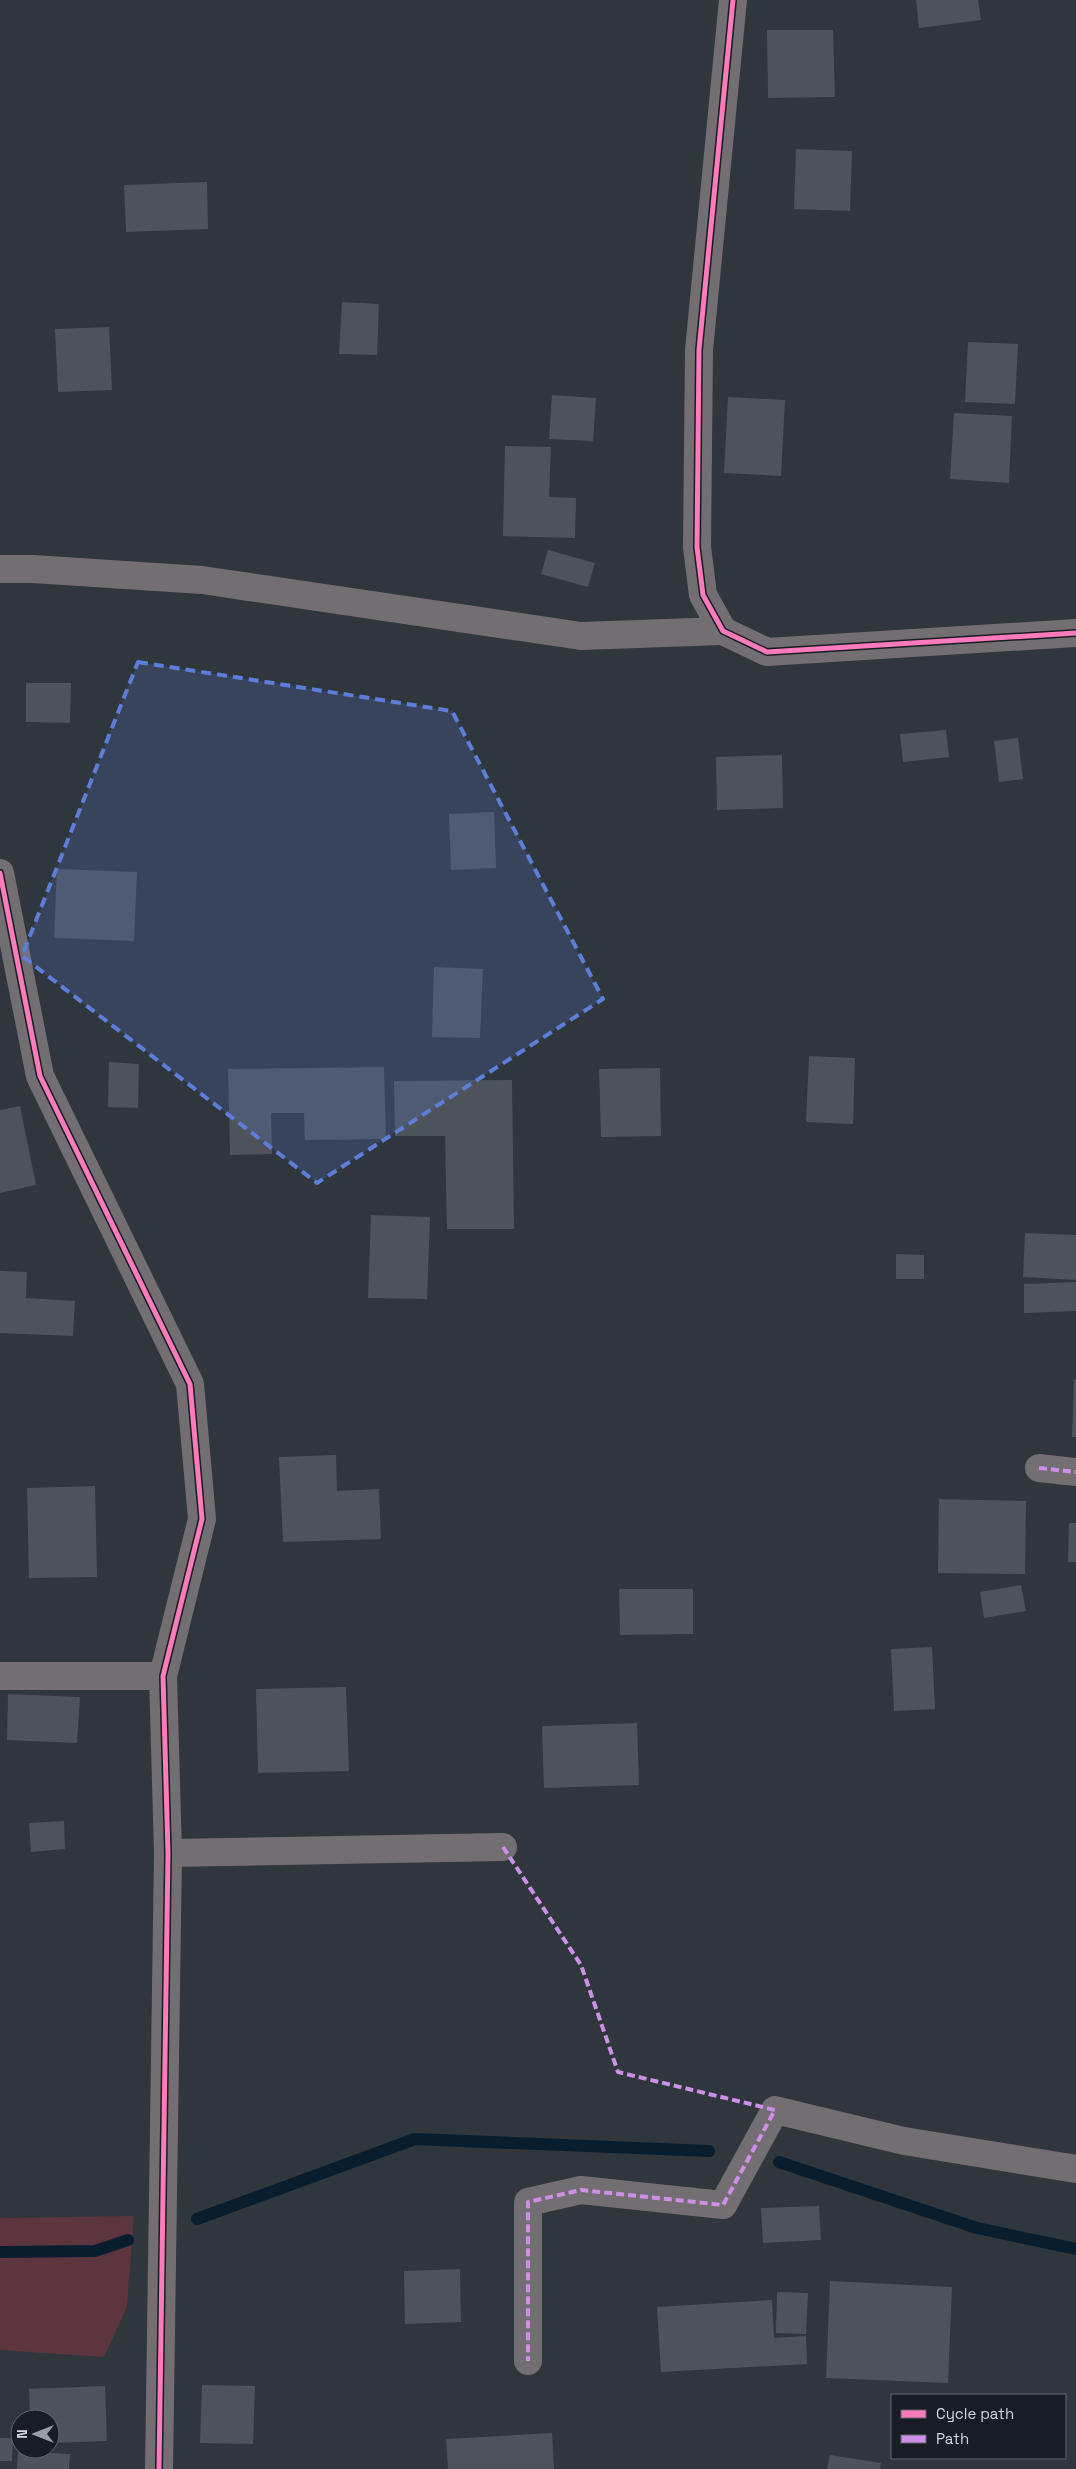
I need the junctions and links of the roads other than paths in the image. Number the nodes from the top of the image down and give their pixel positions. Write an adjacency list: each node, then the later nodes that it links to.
1 (732, 0): 3 (street)
2 (0, 569): 3 (street)
3 (723, 630): 4 (street)
4 (1076, 633)
5 (0, 873): 9 (street)
6 (1038, 1468): 7 (street)
7 (1076, 1472)
8 (0, 1676): 9 (street)
9 (163, 1676): 11 (street)
10 (503, 1847): 11 (street)
11 (168, 1853): 14 (street)
12 (1076, 2169): 13 (street)
13 (528, 2361)
14 (159, 2469)

